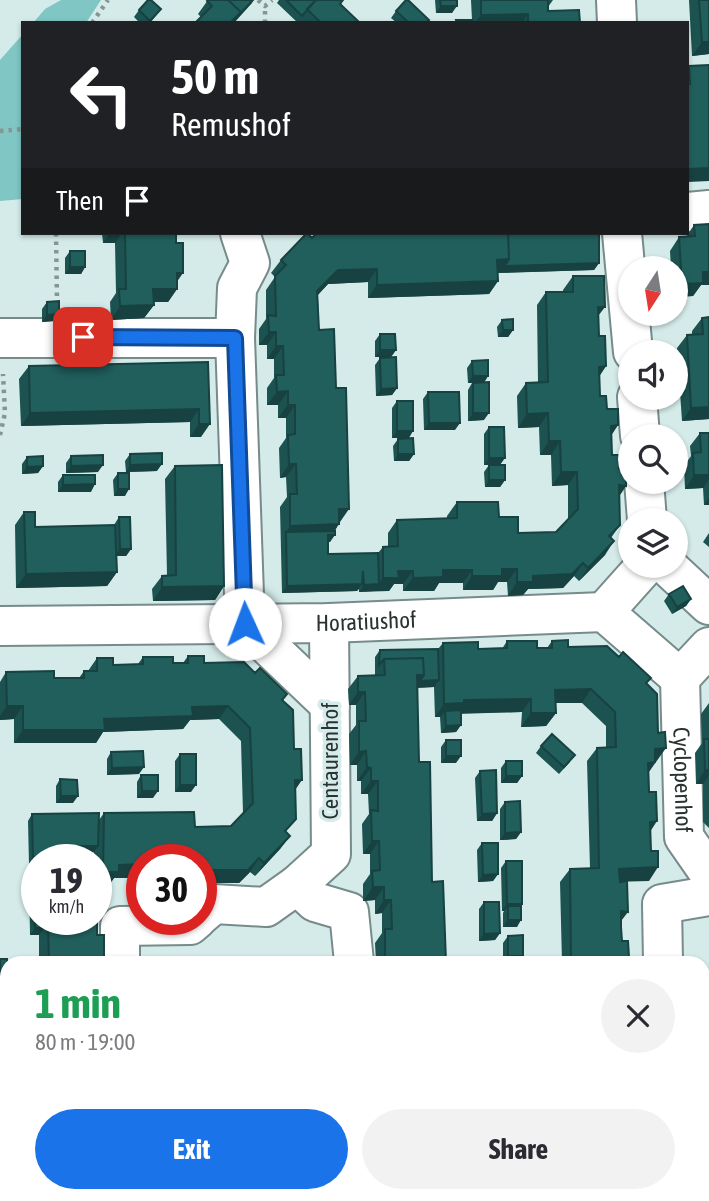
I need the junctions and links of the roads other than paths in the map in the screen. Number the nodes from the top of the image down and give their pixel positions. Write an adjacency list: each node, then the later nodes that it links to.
1 (616, 0): 2 (street)
2 (617, 21)
3 (709, 210): 4 (street)
4 (689, 212)
5 (622, 235): 9 (street)
6 (245, 248): 8 (street)
7 (0, 338): 8 (street)
8 (235, 338): 15 (street)
9 (632, 340)
10 (634, 578): 13 (street)
11 (680, 578): 12 (street)
12 (709, 605)
13 (604, 612): 14 (street, Horatiushof); 18 (street)
14 (329, 623): 15 (street, Horatiushof); 19 (street, Centaurenhof)
15 (245, 624): 16 (street, Horatiushof); 19 (street)
16 (0, 626)
17 (709, 647): 18 (street)
18 (680, 678): 20 (street, Cyclopenhof)
19 (330, 705): 21 (street, Centaurenhof)
20 (709, 873)
21 (297, 885): 23 (street, Centaurenhof); 26 (street)
22 (709, 896): 27 (street)
23 (217, 904)
24 (126, 926): 25 (street)
25 (120, 956)
26 (353, 956)
27 (663, 956)

